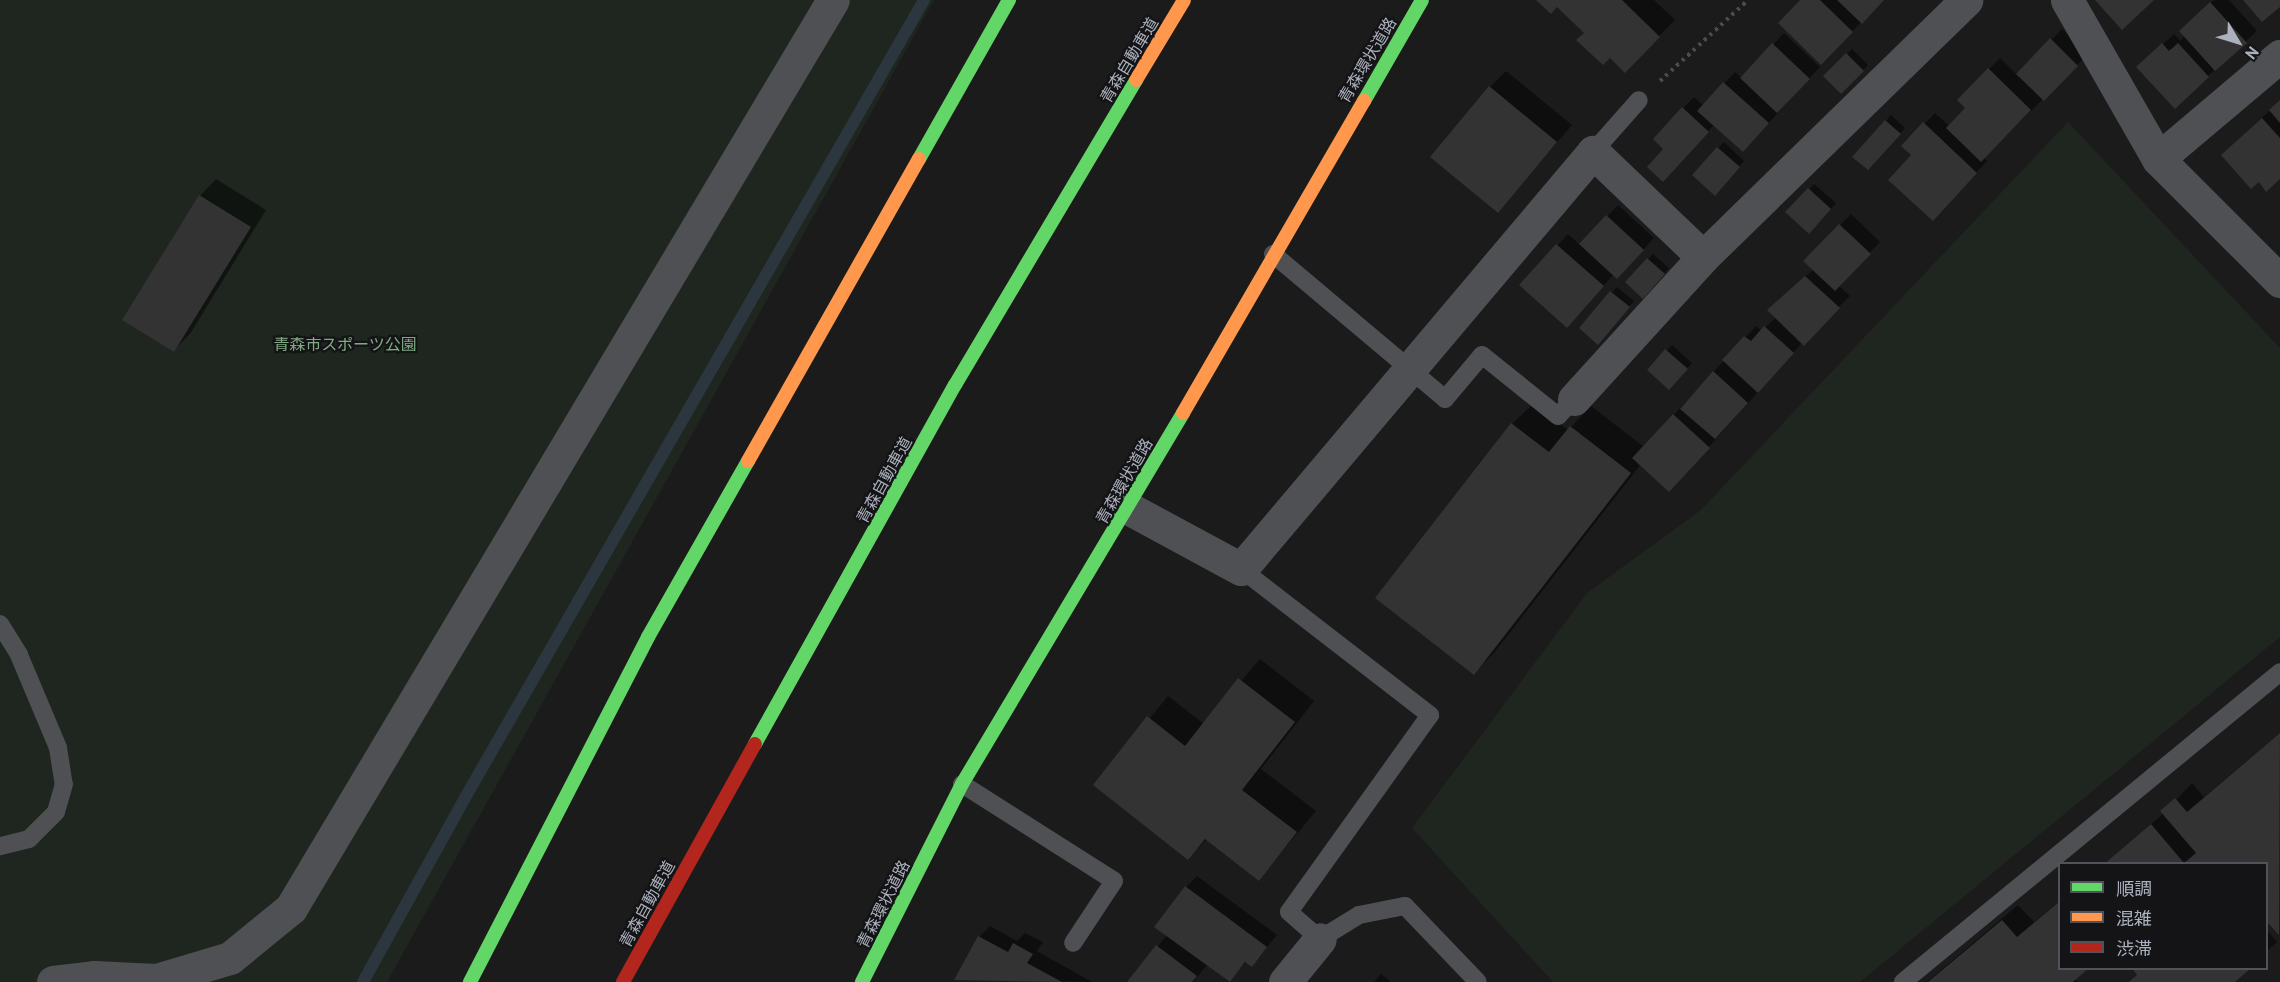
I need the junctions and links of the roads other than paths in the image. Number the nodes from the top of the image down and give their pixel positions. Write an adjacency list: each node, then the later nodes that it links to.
1 (833, 0): 24 (street)
2 (1009, 0): 25 (highway)
3 (1184, 0): 26 (highway, 青森自動車道)
4 (1422, 0): 11 (highway, 青森環状道路)
5 (1966, 0): 12 (street)
6 (2067, 0): 10 (street)
7 (2280, 56): 10 (street)
8 (1640, 100): 9 (lane)
9 (1593, 152): 12 (street); 14 (street)
10 (2158, 159): 13 (street)
11 (1273, 255): 14 (lane); 16 (highway, 青森環状道路)
12 (1702, 257): 15 (street)
13 (2280, 281)
14 (1407, 370): 15 (lane); 17 (street)
15 (1574, 399)
16 (1128, 508): 17 (street); 20 (highway, 青森環状道路)
17 (1240, 569): 22 (lane)
18 (0, 624): 21 (lane)
19 (2280, 672): 30 (lane)
20 (962, 784): 23 (lane); 27 (highway, 青森環状道路)
21 (0, 846)
22 (1320, 939): 28 (street); 29 (lane)
23 (1073, 943)
24 (53, 982)
25 (470, 982)
26 (623, 982)
27 (861, 982)
28 (1285, 982)
29 (1478, 982)
30 (1903, 982)

